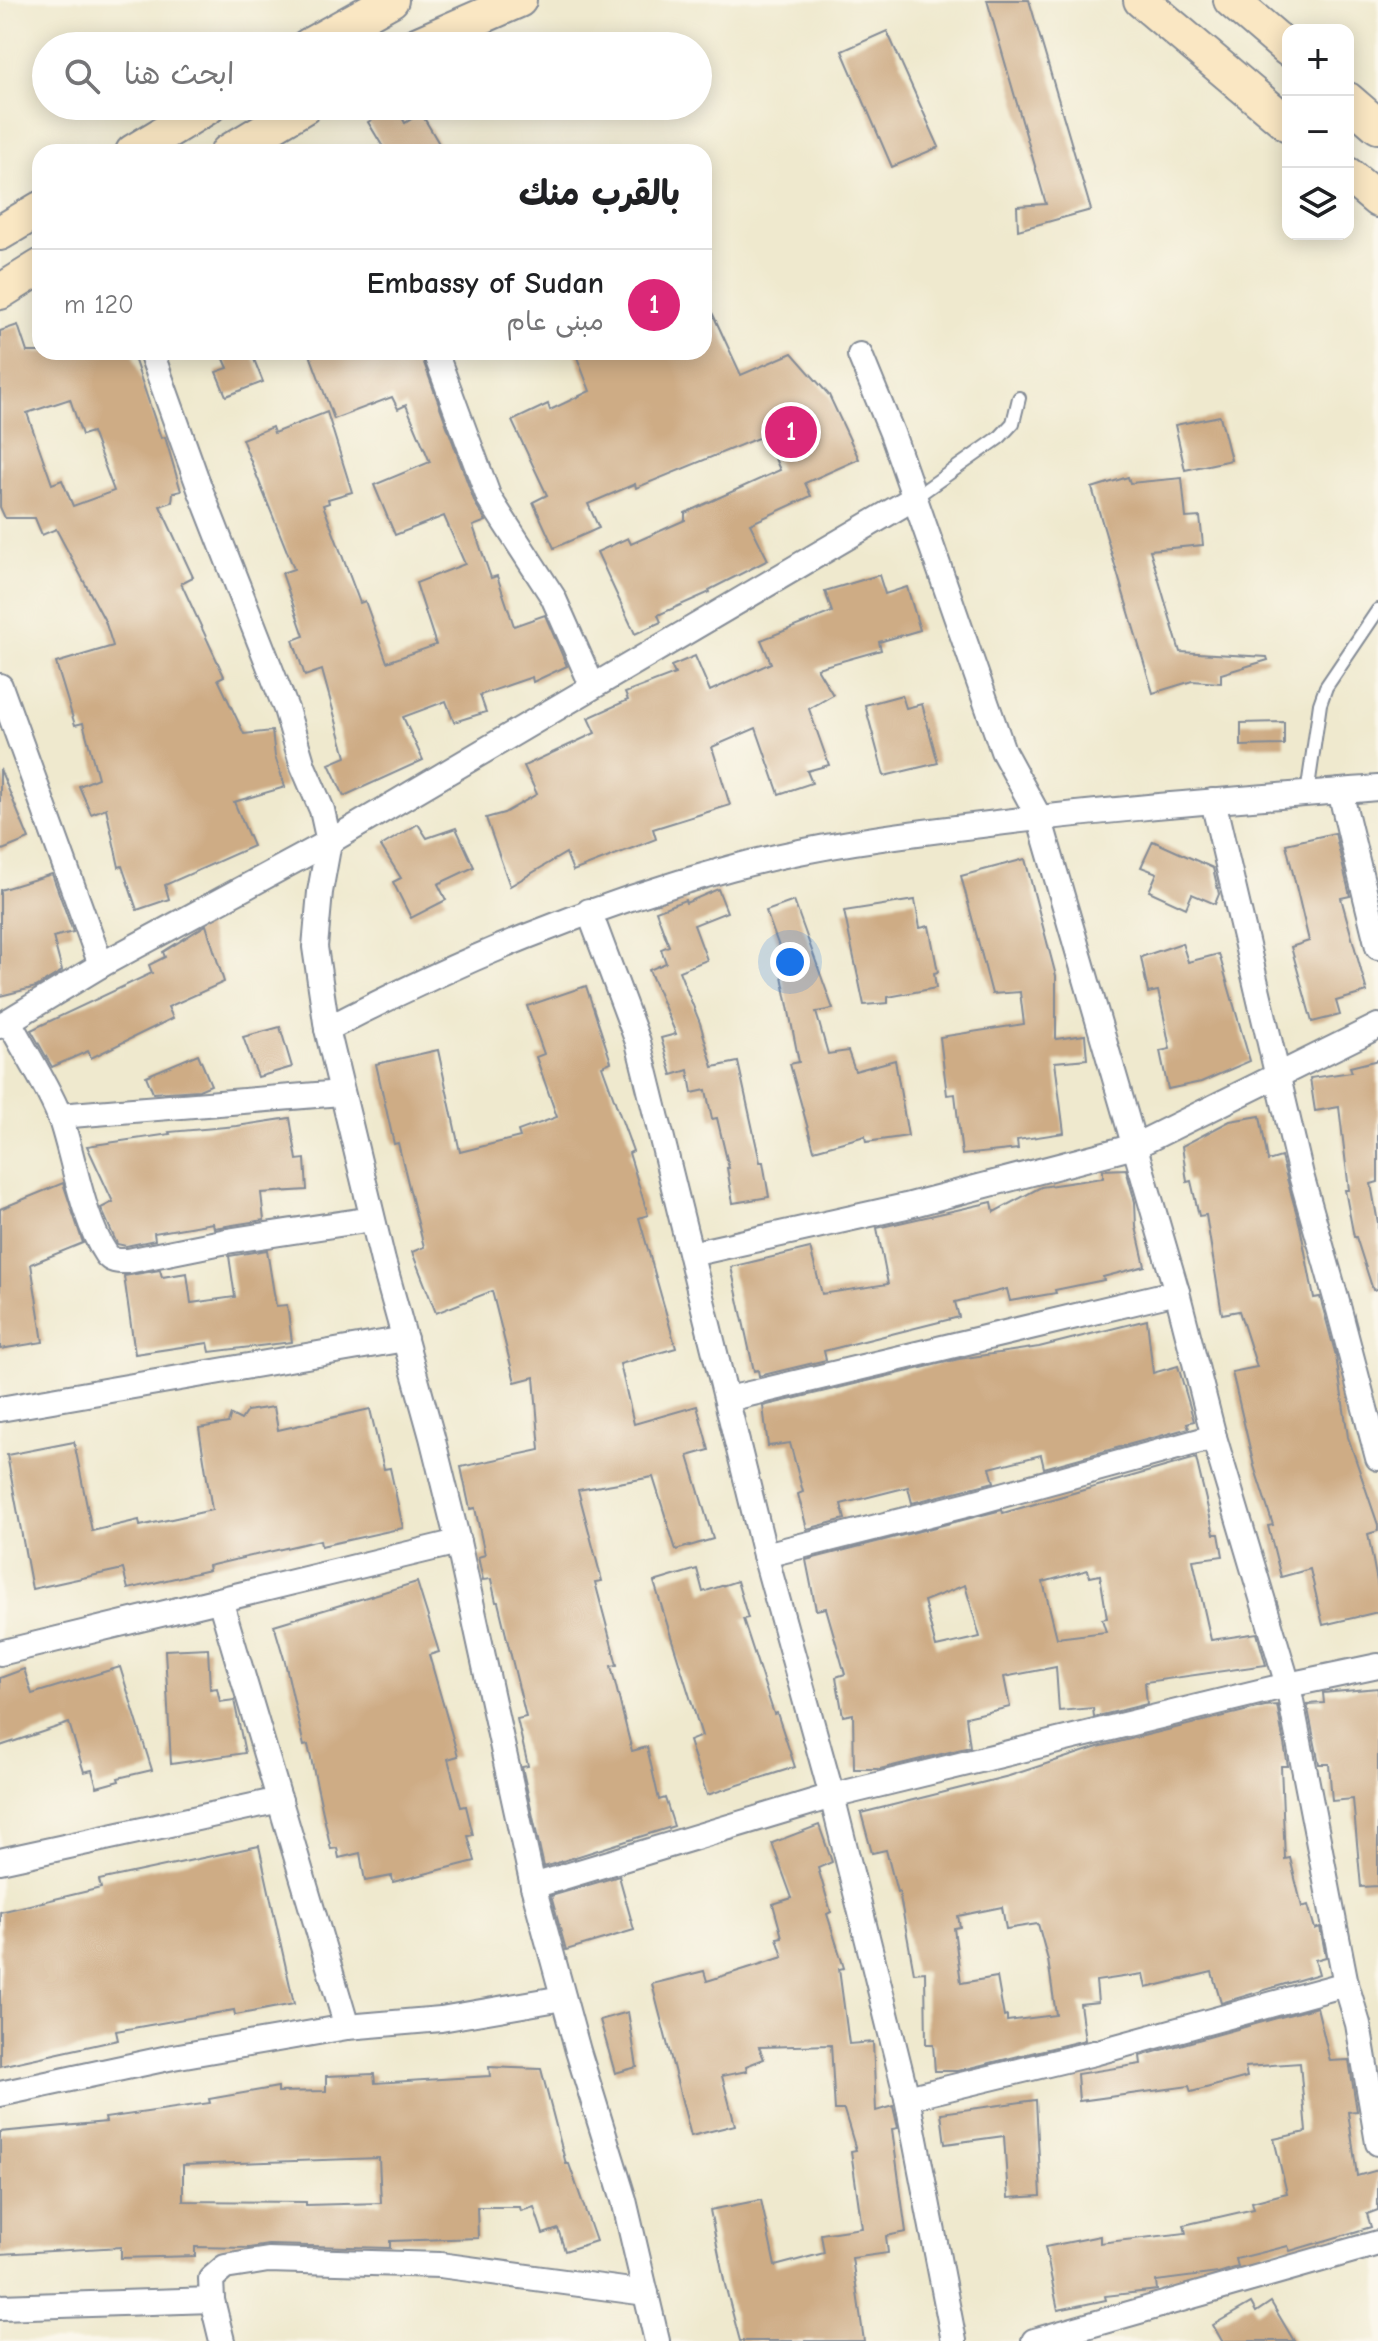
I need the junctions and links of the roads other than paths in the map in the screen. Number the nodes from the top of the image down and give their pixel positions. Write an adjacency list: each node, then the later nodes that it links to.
1 (391, 0): 5 (street)
2 (519, 0): 6 (street)
3 (1141, 0): 9 (street)
4 (1231, 0): 7 (street)
5 (333, 32)
6 (446, 32)
7 (1282, 44)
8 (1354, 105): 12 (street)
9 (1282, 119)
10 (186, 120): 13 (street)
11 (282, 120): 14 (street)
12 (1378, 126)
13 (146, 144)
14 (241, 144)
15 (1354, 180): 16 (street)
16 (1378, 200)
17 (32, 214): 18 (street)
18 (0, 233)
19 (32, 272): 20 (street)
20 (0, 292)
21 (860, 355): 25 (street)
22 (154, 360): 34 (street)
23 (438, 360): 27 (street)
24 (1019, 398): 25 (lane)
25 (914, 498): 27 (street); 33 (street)
26 (1378, 610): 31 (lane)
27 (592, 685): 34 (street)
28 (0, 686): 37 (street)
29 (1378, 788): 30 (street)
30 (1340, 791): 31 (street); 36 (street)
31 (1307, 794): 32 (street)
32 (1213, 801): 33 (street); 41 (street)
33 (1039, 817): 35 (street); 44 (street)
34 (329, 842): 37 (street); 40 (street)
35 (589, 911): 40 (street); 46 (street)
36 (1378, 947)
37 (101, 965): 38 (street)
38 (4, 1024): 43 (street)
39 (1378, 1026): 41 (street)
40 (327, 1029): 42 (street)
41 (1277, 1078): 44 (street); 52 (street)
42 (341, 1093): 43 (street); 45 (street)
43 (59, 1116): 45 (street)
44 (1135, 1146): 46 (street); 47 (street)
45 (372, 1219): 48 (street)
46 (691, 1254): 49 (street)
47 (1177, 1292): 49 (street); 51 (street)
48 (405, 1339): 50 (street); 53 (street)
49 (728, 1399): 54 (street)
50 (0, 1409)
51 (1214, 1437): 54 (street); 58 (street)
52 (1378, 1458)
53 (458, 1542): 55 (street); 62 (street)
54 (765, 1555): 59 (street)
55 (220, 1600): 56 (street); 60 (street)
56 (1, 1647)
57 (1378, 1666): 58 (street)
58 (1288, 1685): 59 (street); 63 (street)
59 (832, 1796): 62 (street); 68 (street)
60 (280, 1800): 61 (street); 66 (street)
61 (0, 1861)
62 (533, 1886): 64 (street)
63 (1346, 1984): 65 (street); 68 (street)
64 (563, 1998): 66 (street); 71 (street)
65 (1368, 2021): 69 (street)
66 (347, 2027): 67 (street)
67 (0, 2094)
68 (907, 2098): 76 (street)
69 (1378, 2143)
70 (1378, 2243): 77 (street)
71 (646, 2293): 72 (street); 75 (street)
72 (212, 2300): 73 (street); 74 (street)
73 (0, 2307)
74 (222, 2341)
75 (657, 2341)
76 (954, 2341)
77 (1034, 2341)

